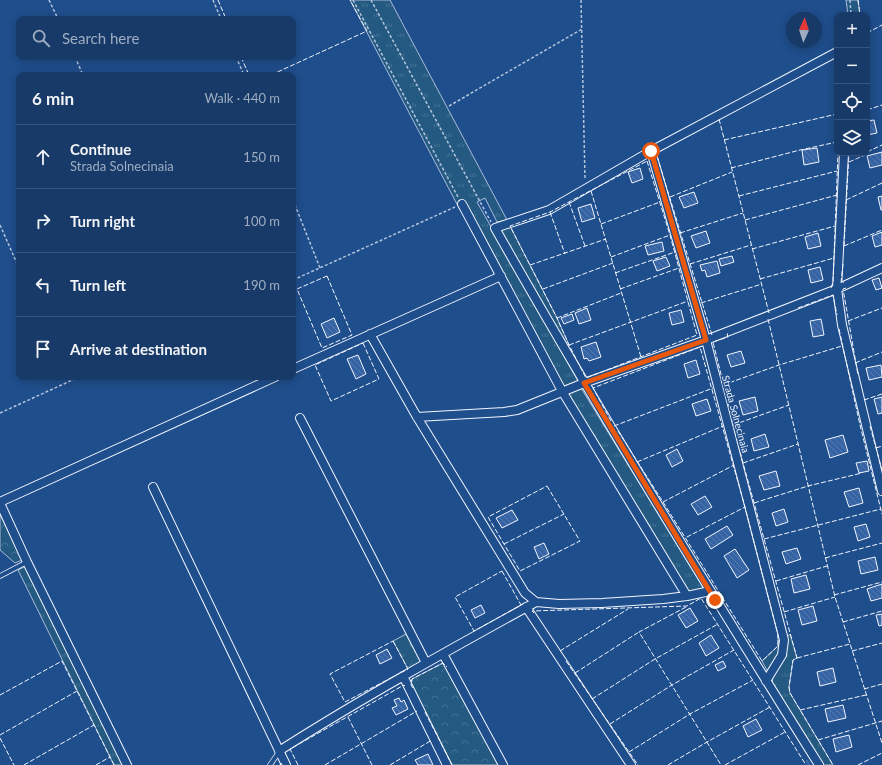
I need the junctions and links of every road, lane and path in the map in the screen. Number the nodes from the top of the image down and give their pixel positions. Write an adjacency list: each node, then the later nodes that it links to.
1 (49, 0): 8 (path)
2 (213, 0): 9 (path)
3 (353, 0): 20 (path)
4 (371, 0): 23 (path)
5 (581, 0): 10 (path)
6 (850, 0): 7 (path)
7 (851, 12)
8 (57, 16)
9 (220, 16)
10 (582, 29): 16 (path); 19 (path)
11 (834, 54): 17 (street)
12 (76, 60): 14 (path)
13 (237, 60): 15 (path)
14 (82, 72)
15 (243, 72)
16 (449, 106)
17 (651, 151): 19 (street); 31 (street, Strada Solnecinaia)
18 (844, 156): 29 (street)
19 (586, 189): 23 (street)
20 (462, 204): 25 (path); 27 (street)
21 (296, 208): 25 (path)
22 (0, 225): 24 (path)
23 (495, 228): 36 (street)
24 (16, 261)
25 (320, 268): 28 (path)
26 (882, 268): 29 (street)
27 (501, 276): 30 (street); 37 (street)
28 (296, 279)
29 (837, 289): 31 (street); 42 (street)
30 (370, 334): 32 (street); 39 (street)
31 (706, 340): 36 (street); 53 (street, Strada Solnecinaia)
32 (296, 368)
33 (73, 380): 35 (path)
34 (268, 380): 43 (street)
35 (69, 382): 38 (path)
36 (584, 383): 37 (street); 46 (street)
37 (562, 391): 39 (street); 47 (street)
38 (0, 413)
39 (417, 417): 48 (street)
40 (300, 418): 51 (street)
41 (153, 487): 54 (street)
42 (882, 490)
43 (0, 502): 44 (street)
44 (27, 562): 45 (lane); 55 (street)
45 (0, 576)
46 (710, 591): 47 (street); 53 (street)
47 (687, 596): 48 (street)
48 (536, 602): 49 (street)
49 (526, 607): 50 (street); 60 (street)
50 (443, 654): 51 (street); 59 (street)
51 (426, 663): 52 (street)
52 (403, 676): 54 (street); 58 (street)
53 (766, 681): 61 (street)
54 (279, 751): 56 (lane); 57 (street)
55 (127, 765)
56 (270, 765)
57 (286, 765)
58 (447, 765)
59 (503, 765)
60 (631, 765)
61 (819, 765)

